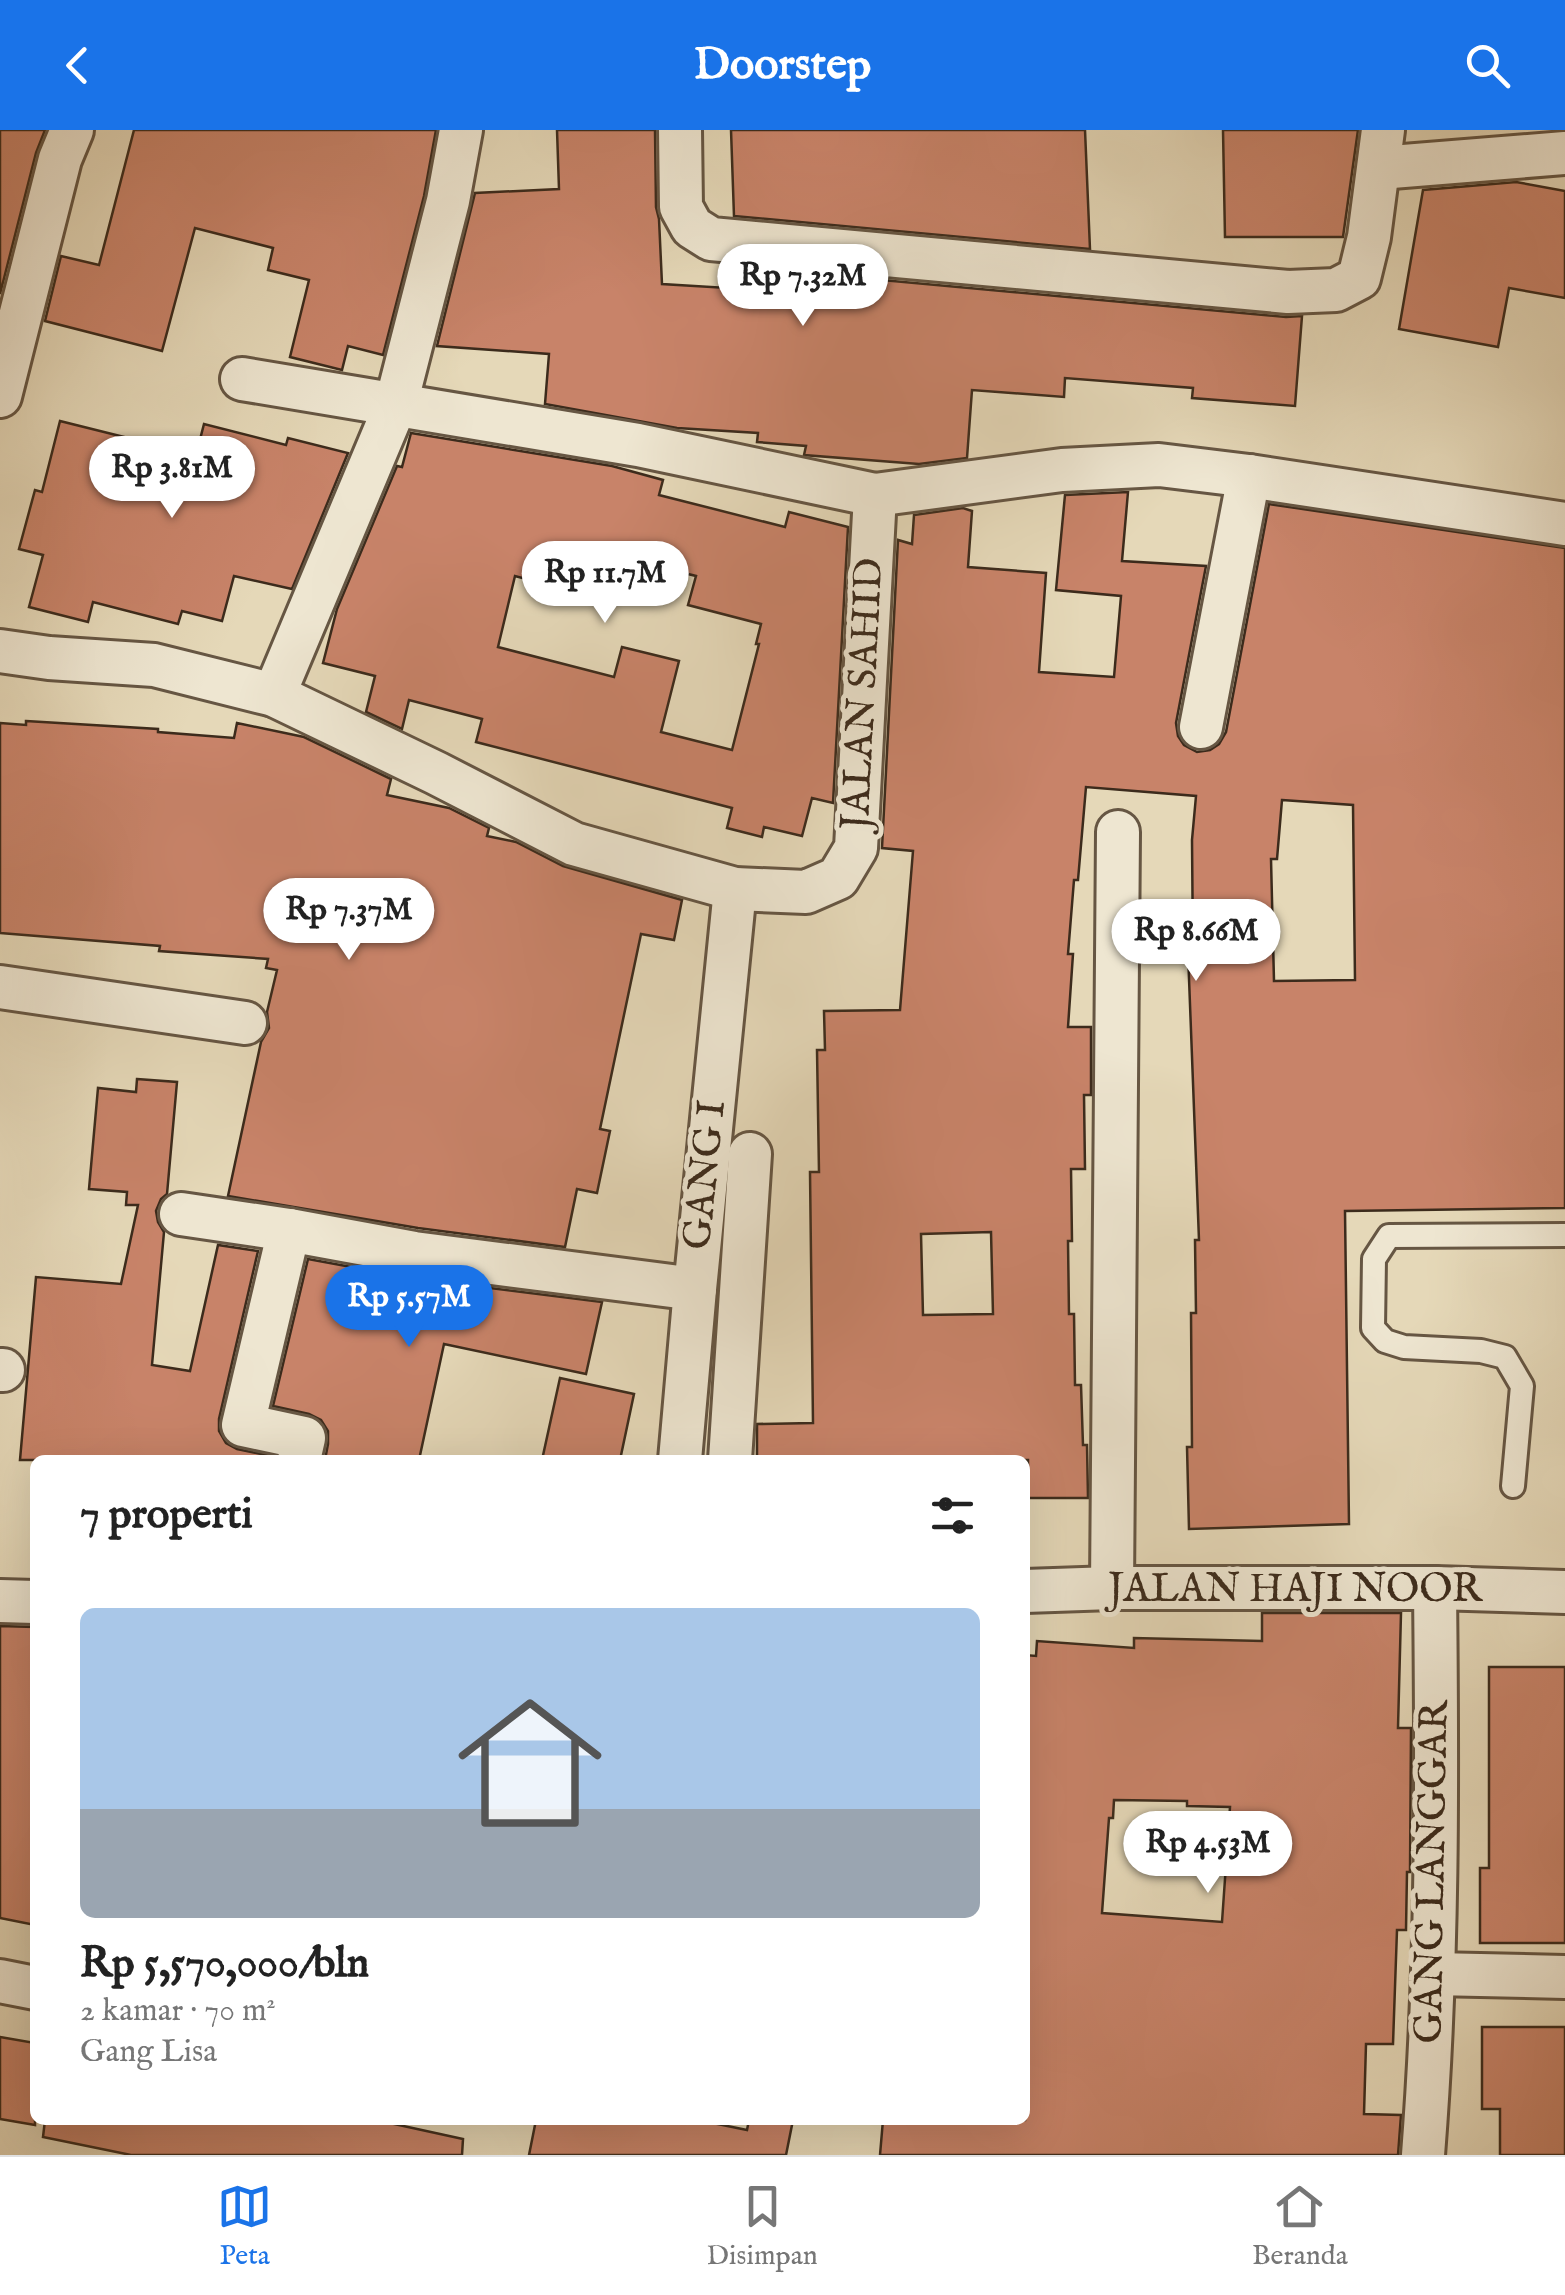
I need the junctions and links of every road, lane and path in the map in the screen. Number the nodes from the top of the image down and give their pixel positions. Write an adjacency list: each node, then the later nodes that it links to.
1 (72, 130): 7 (street)
2 (461, 130): 8 (street)
3 (680, 130): 4 (street)
4 (1381, 149): 5 (street)
5 (1565, 153)
6 (242, 378): 8 (street)
7 (0, 396)
8 (396, 404): 10 (street); 13 (street)
9 (1248, 476): 10 (street); 11 (street); 14 (street)
10 (875, 495): 16 (street, JALAN SAHID)
11 (1565, 524)
12 (0, 651): 13 (street, JALAN SAHID)
13 (274, 695): 16 (street, JALAN SAHID)
14 (1202, 727)
15 (1118, 832): 28 (street)
16 (735, 890): 23 (street, GANG I)
17 (0, 987): 18 (street)
18 (245, 1023)
19 (750, 1154): 26 (street)
20 (181, 1214): 21 (street)
21 (289, 1230): 23 (street); 24 (street)
22 (1565, 1235): 27 (lane)
23 (695, 1289): 25 (street, GANG I)
24 (300, 1455)
25 (680, 1455)
26 (730, 1455)
27 (1513, 1486)
28 (1112, 1588): 29 (street, JALAN HAJI NOOR); 30 (street, JALAN HAJI NOOR)
29 (1435, 1588): 31 (street, JALAN HAJI NOOR); 34 (street, GANG LANGGAR)
30 (1030, 1590)
31 (1565, 1592)
32 (0, 1601): 33 (street)
33 (30, 1602)
34 (1434, 1974): 35 (street); 38 (street, GANG LANGGAR)
35 (1565, 1977)
36 (0, 1981): 37 (street)
37 (30, 1987)
38 (1422, 2155)

